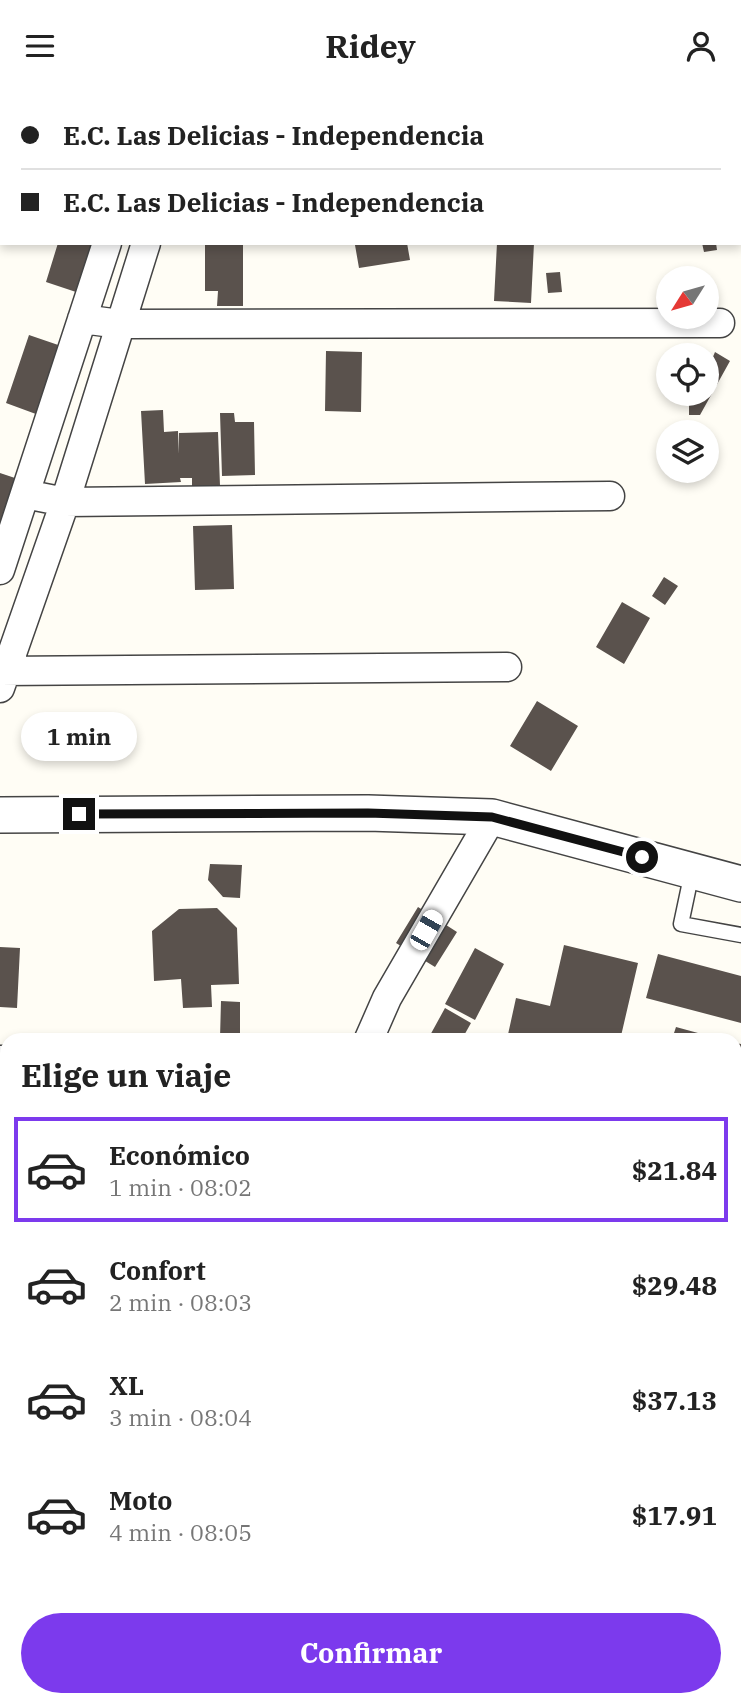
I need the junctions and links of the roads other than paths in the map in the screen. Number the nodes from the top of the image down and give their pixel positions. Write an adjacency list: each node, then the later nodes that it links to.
1 (106, 245): 3 (street)
2 (145, 245): 5 (street)
3 (82, 319): 5 (street); 6 (street)
4 (720, 323): 5 (street)
5 (120, 324): 8 (street)
6 (25, 494): 8 (street); 9 (street)
7 (610, 496): 8 (street)
8 (65, 502): 11 (street)
9 (0, 570)
10 (507, 667): 11 (street)
11 (2, 677)
12 (0, 815): 13 (street)
13 (492, 817): 14 (street); 17 (street)
14 (692, 871): 15 (street); 16 (lane)
15 (741, 884)
16 (741, 935)
17 (372, 1033)

